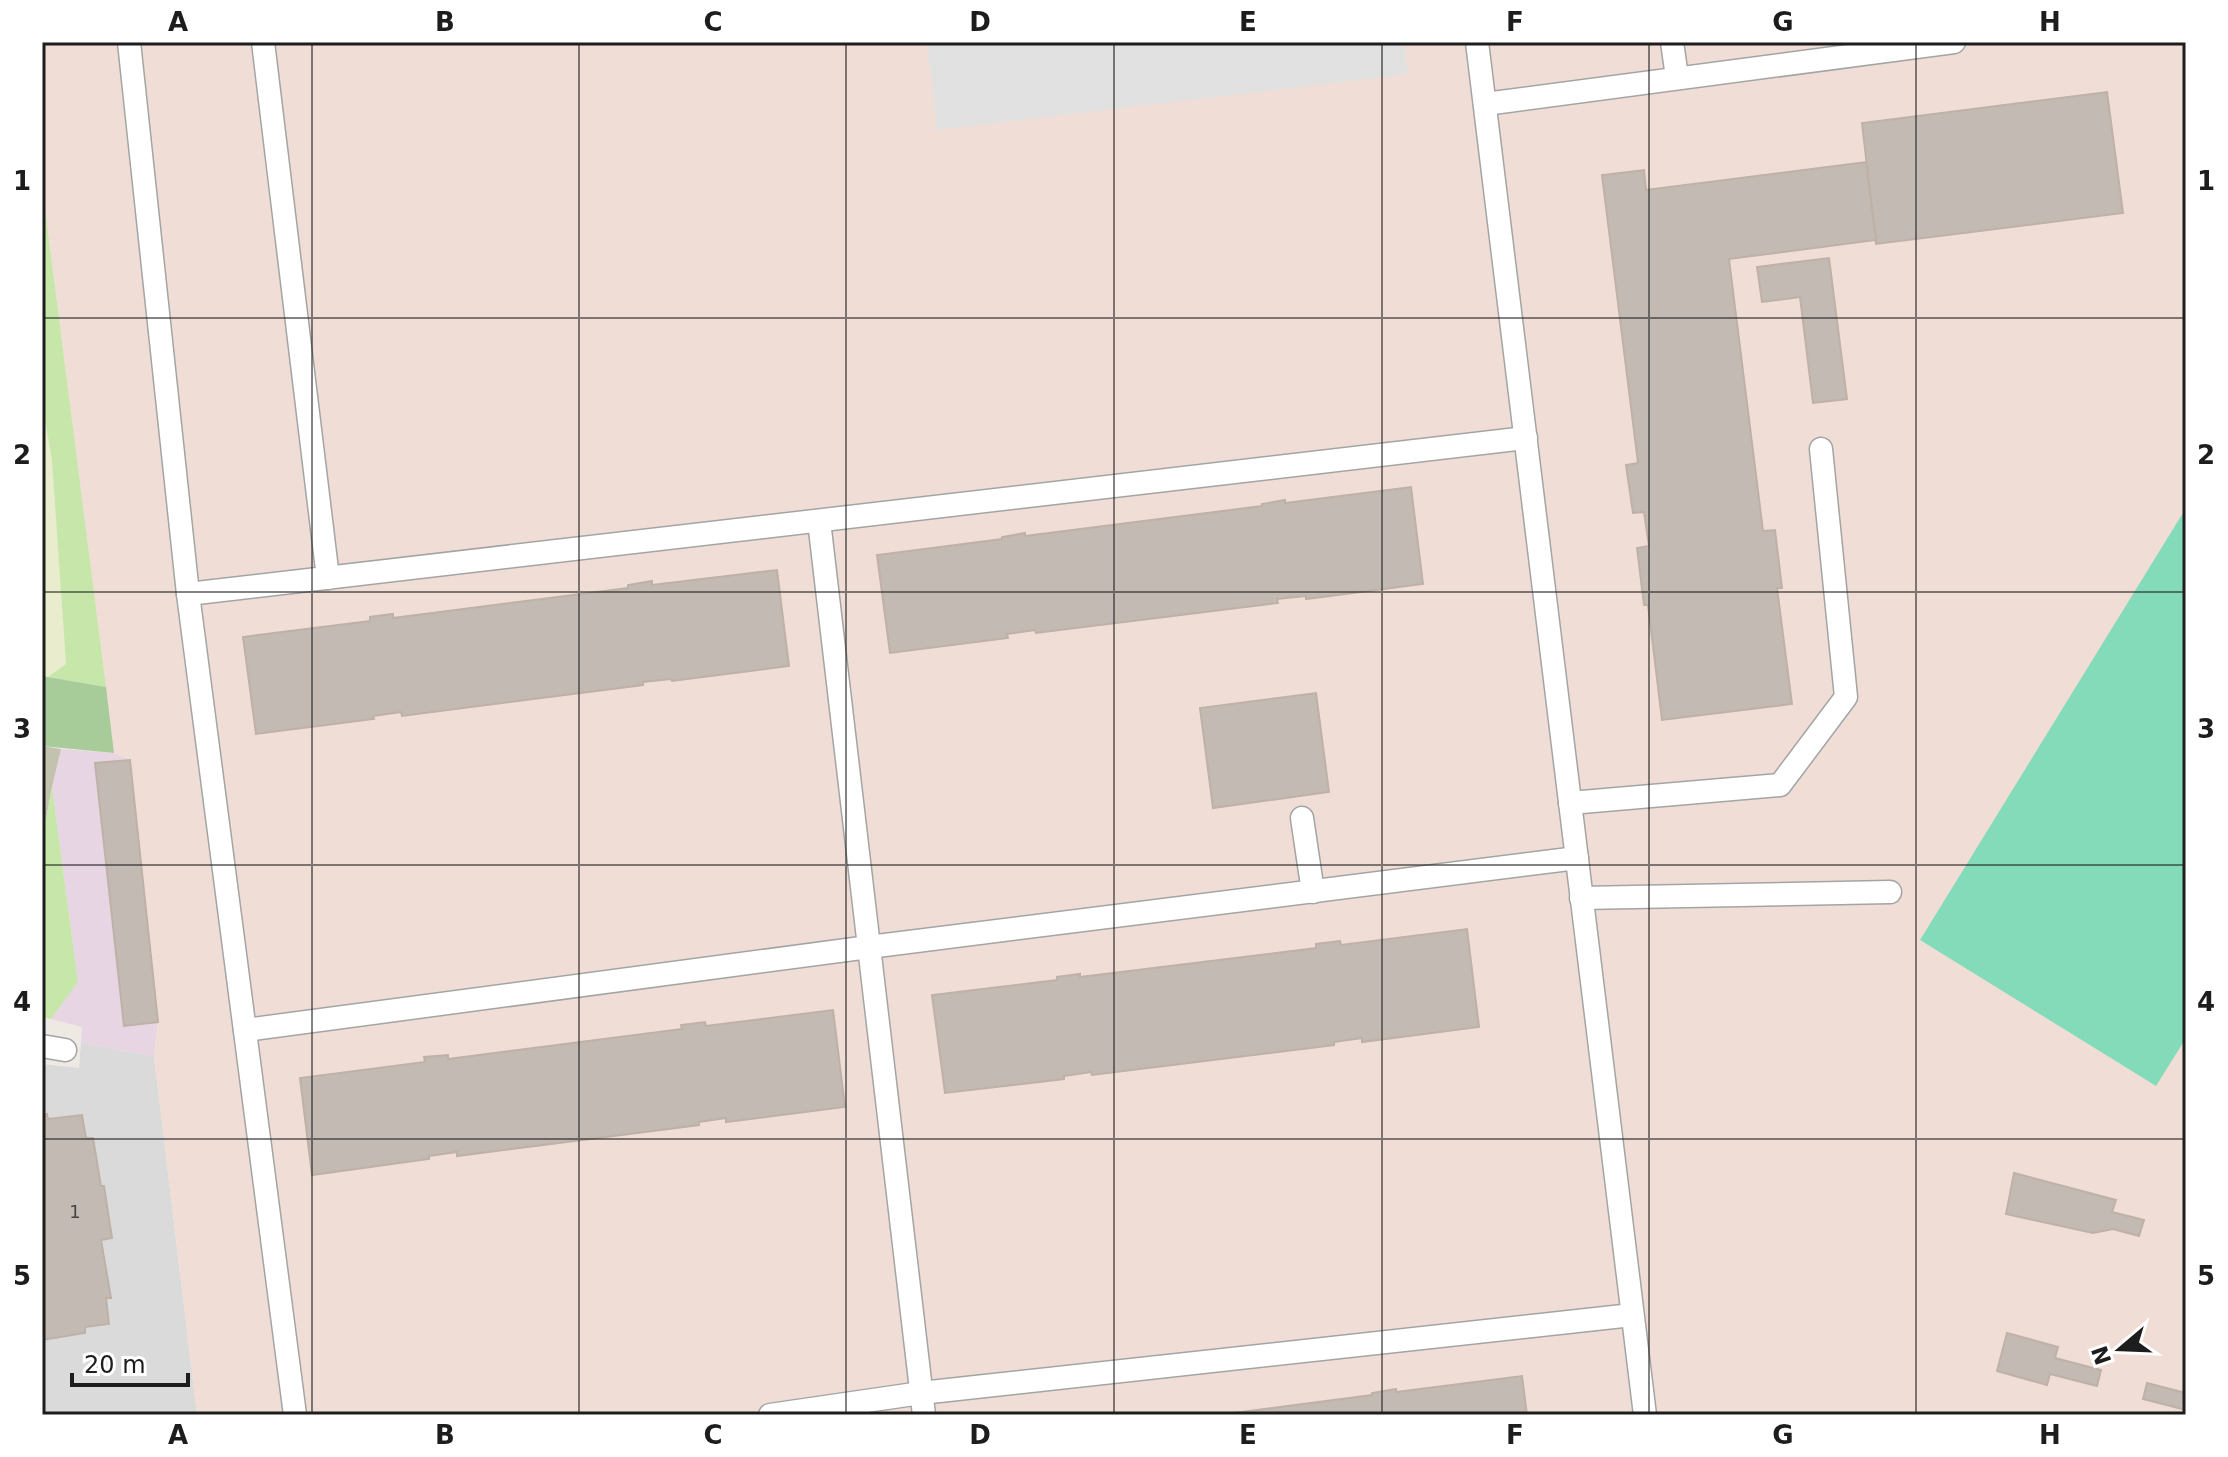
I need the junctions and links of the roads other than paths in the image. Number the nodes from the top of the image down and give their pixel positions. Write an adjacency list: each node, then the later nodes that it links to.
1 (129, 42): 12 (lane)
2 (263, 42): 11 (lane)
3 (1477, 42): 7 (lane)
4 (1672, 42): 6 (lane)
5 (1954, 42): 6 (lane)
6 (1677, 77): 7 (lane)
7 (1485, 104): 8 (lane)
8 (1526, 438): 10 (lane); 13 (lane)
9 (1821, 449): 13 (lane)
10 (819, 521): 11 (lane); 19 (lane)
11 (328, 578): 12 (lane)
12 (188, 594): 20 (lane)
13 (1570, 803): 15 (lane)
14 (1302, 818): 16 (lane)
15 (1577, 858): 16 (lane); 18 (lane)
16 (1313, 892): 19 (lane)
17 (1890, 892): 18 (lane)
18 (1581, 898): 23 (lane)
19 (869, 947): 20 (lane); 24 (lane)
20 (245, 1030): 25 (lane)
21 (42, 1046): 22 (lane)
22 (65, 1050)
23 (1632, 1315): 24 (lane); 27 (lane)
24 (923, 1404): 26 (lane)
25 (295, 1415)
26 (770, 1415)
27 (1645, 1415)

